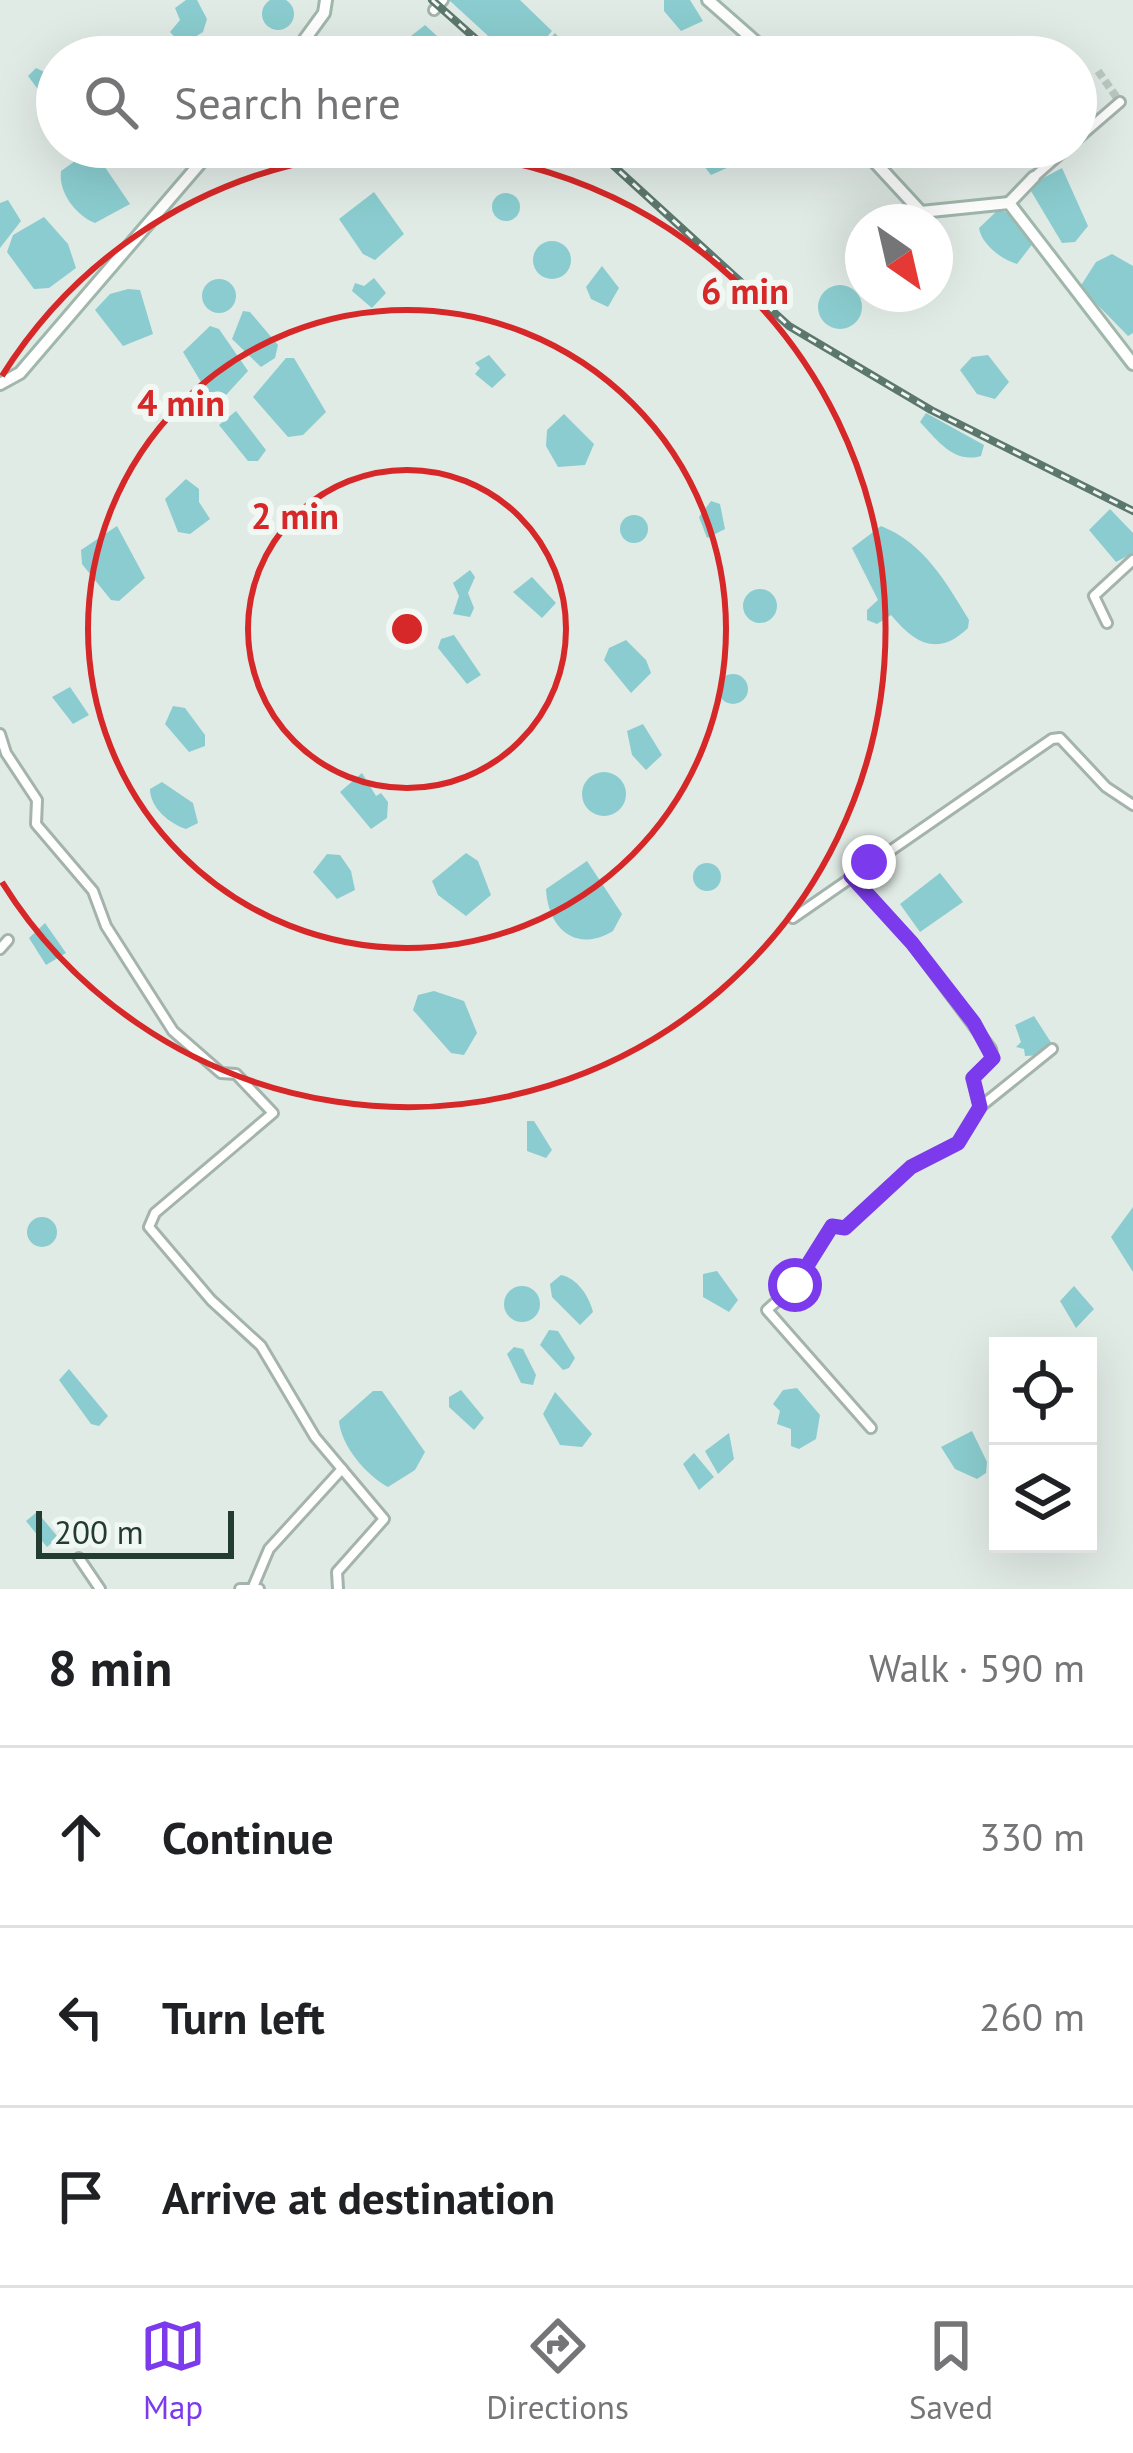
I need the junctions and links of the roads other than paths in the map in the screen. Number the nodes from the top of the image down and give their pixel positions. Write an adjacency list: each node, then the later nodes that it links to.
1 (326, 0): 5 (main road)
2 (443, 0): 4 (street)
3 (712, 1): 6 (main road)
4 (434, 10)
5 (307, 36)
6 (750, 36)
7 (1120, 102): 8 (street)
8 (1097, 122)
9 (196, 168): 15 (main road)
10 (880, 168): 13 (main road)
11 (1044, 168): 12 (street)
12 (1034, 177): 13 (main road)
13 (1010, 203): 14 (main road)
14 (1133, 364)
15 (0, 384)
16 (1133, 560): 17 (street)
17 (1107, 623)
18 (0, 734): 27 (street)
19 (1133, 805): 20 (street)
20 (851, 876): 21 (street); 25 (street)
21 (793, 918)
22 (8, 940): 23 (street)
23 (0, 949)
24 (1052, 1049): 25 (street)
25 (980, 1107): 26 (street)
26 (871, 1428)
27 (342, 1469): 29 (street); 32 (street)
28 (80, 1558): 30 (street)
29 (256, 1588): 31 (street)
30 (100, 1589)
31 (240, 1589)
32 (338, 1589)

